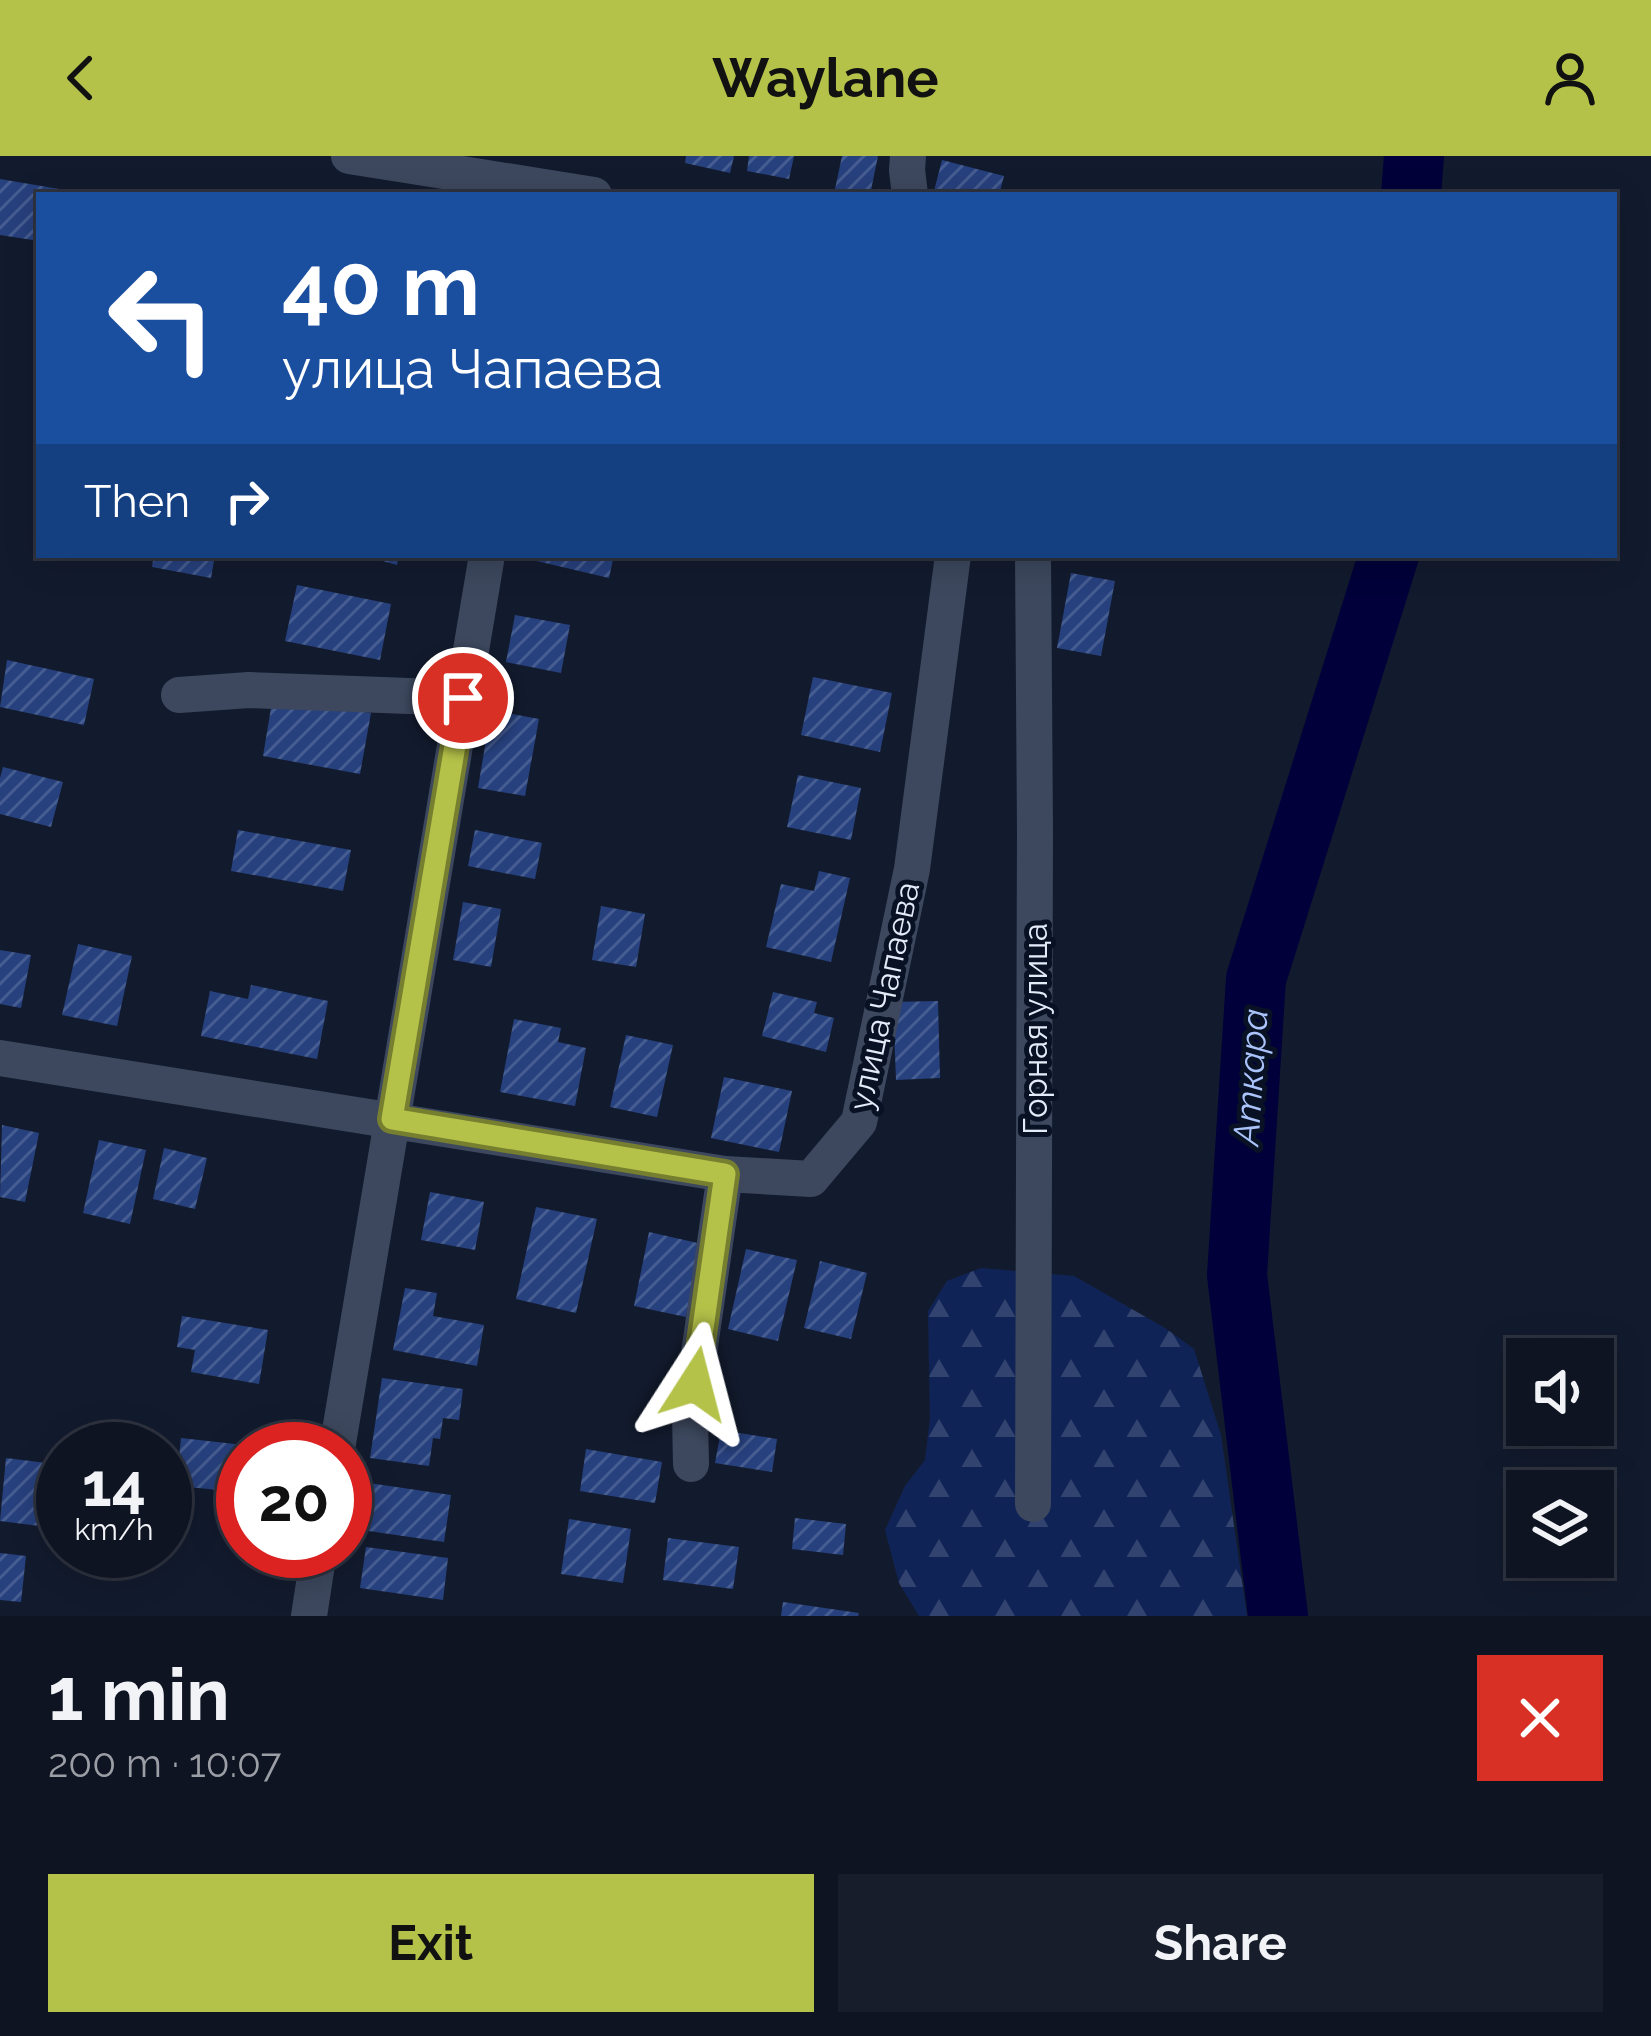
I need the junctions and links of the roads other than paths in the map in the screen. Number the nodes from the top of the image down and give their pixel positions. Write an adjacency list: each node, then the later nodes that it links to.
1 (350, 156): 3 (street)
2 (908, 156): 5 (street)
3 (549, 179): 4 (street)
4 (586, 192)
5 (910, 192)
6 (486, 558): 10 (street)
7 (953, 558): 13 (street, улица Чапаева)
8 (1033, 558): 16 (street, Горная улица)
9 (179, 695): 10 (street)
10 (463, 698): 12 (street)
11 (0, 1058): 12 (street, улица Чапаева)
12 (392, 1119): 13 (street, улица Чапаева); 14 (street)
13 (725, 1174): 15 (street)
14 (342, 1422)
15 (691, 1464)
16 (1034, 1504)
17 (315, 1578): 18 (street)
18 (308, 1616)

